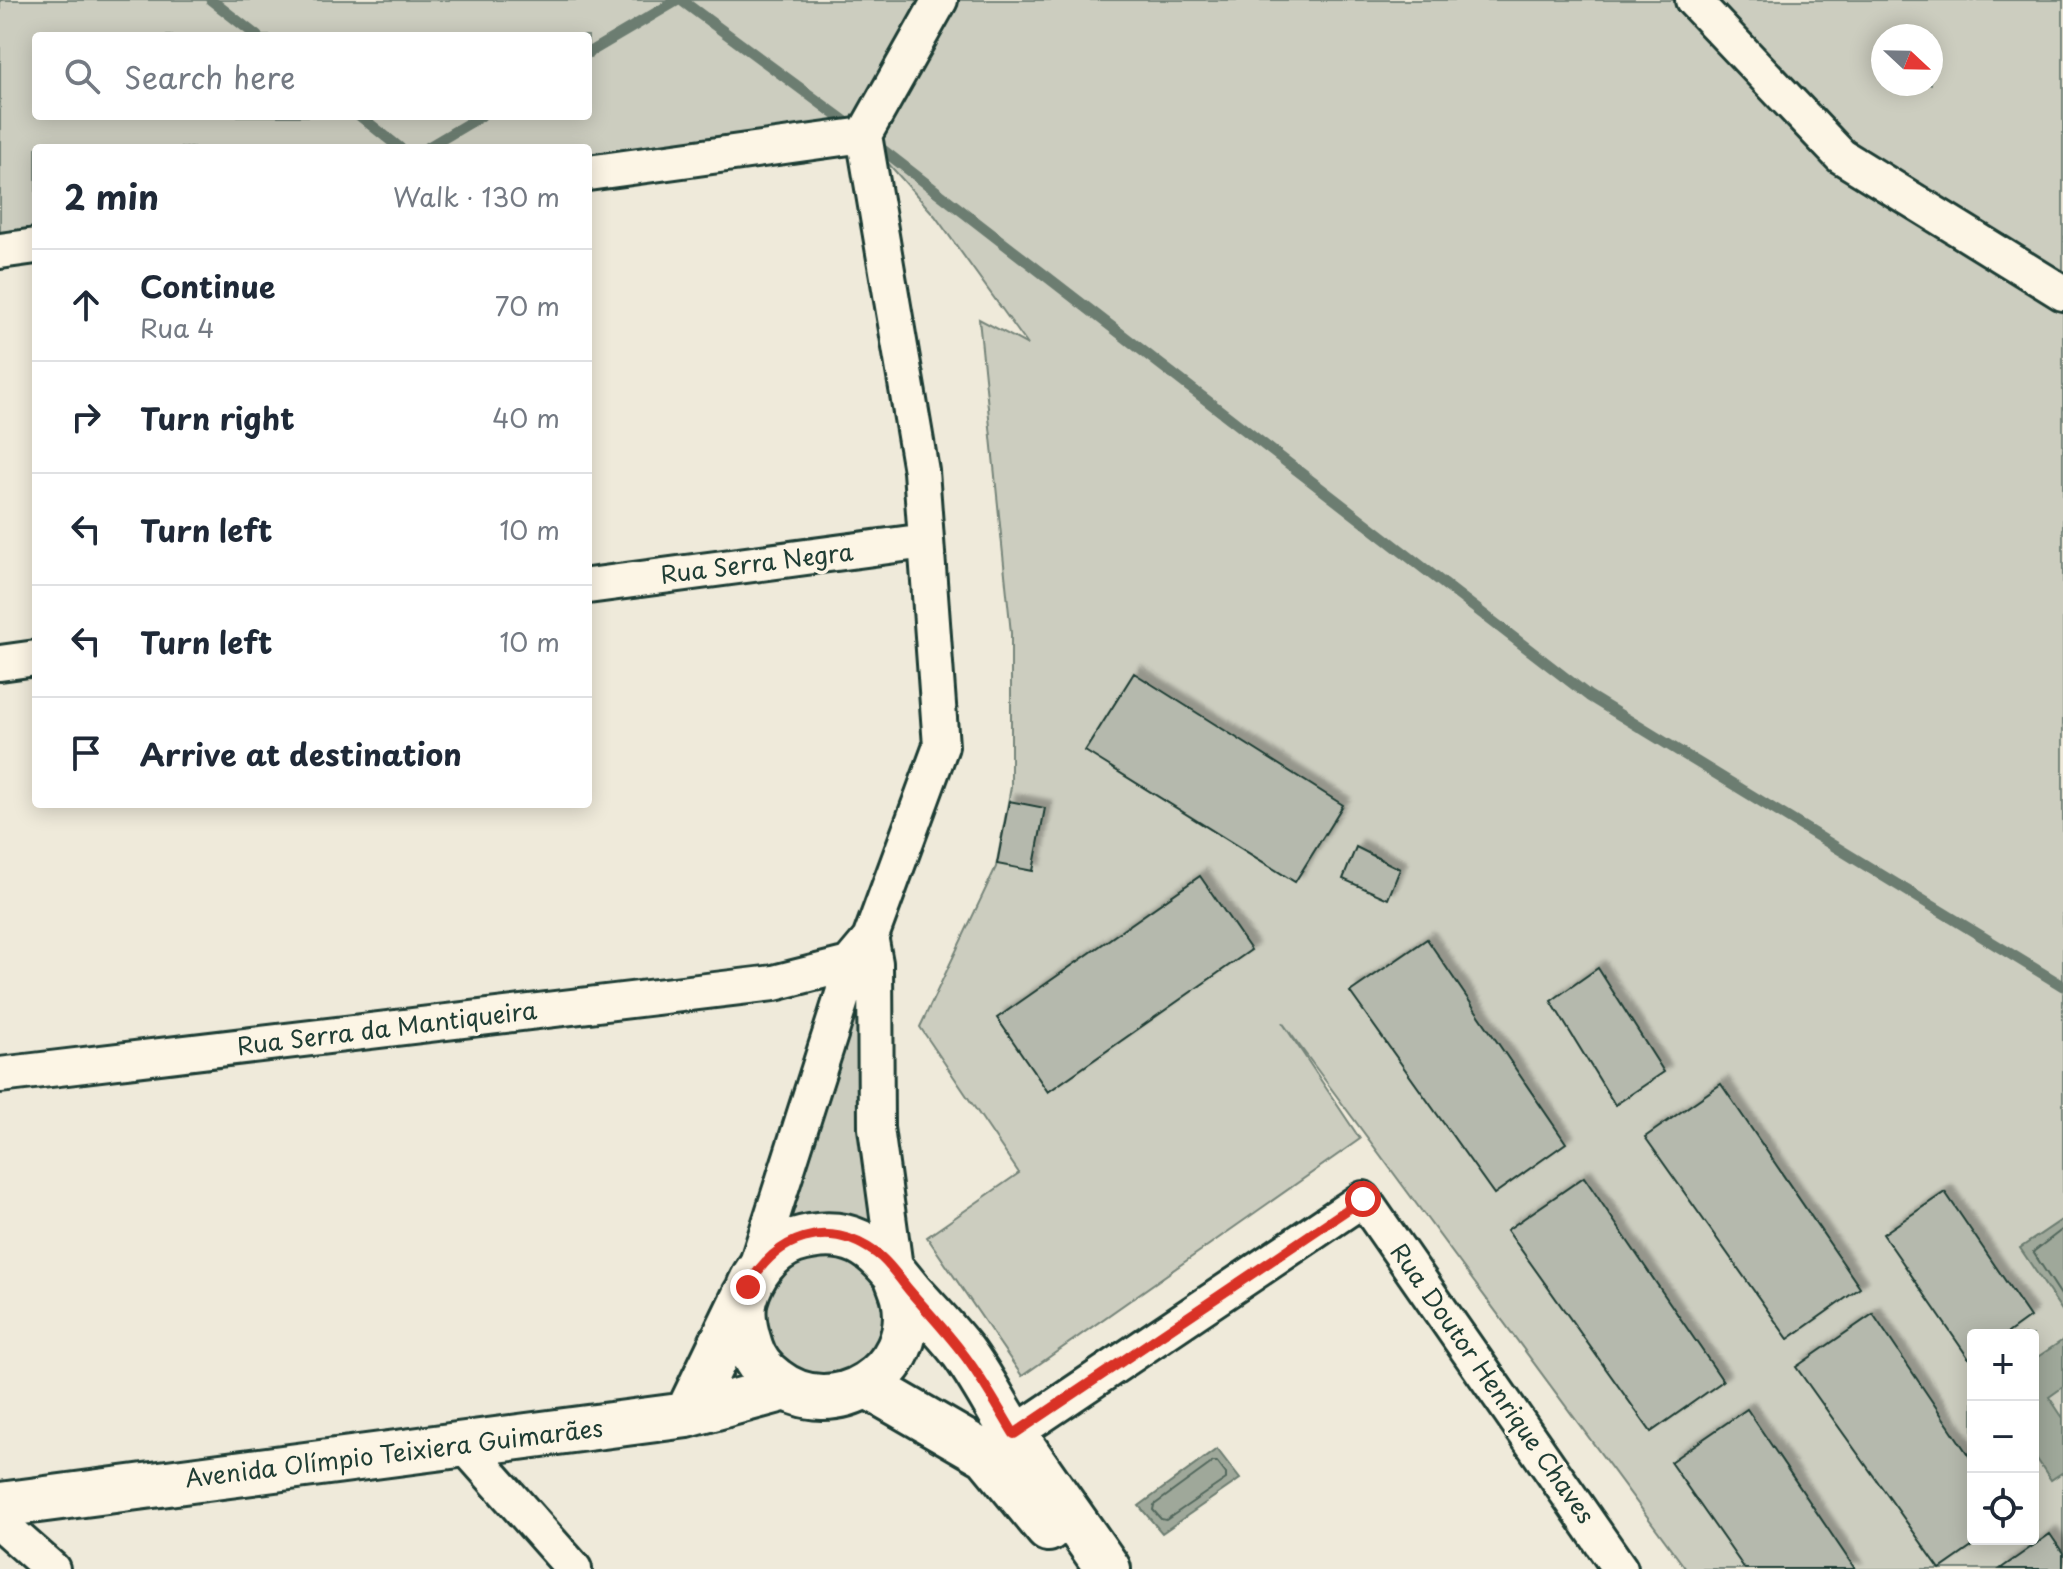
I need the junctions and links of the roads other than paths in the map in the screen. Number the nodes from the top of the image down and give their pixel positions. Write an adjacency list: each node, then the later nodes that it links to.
1 (940, 0): 3 (street)
2 (1693, 0): 7 (street)
3 (864, 135): 4 (street); 8 (street)
4 (592, 172)
5 (32, 247): 6 (street)
6 (0, 251)
7 (2063, 293)
8 (926, 541): 9 (street, Rua Serra Negra); 12 (street)
9 (592, 585)
10 (32, 659): 11 (street)
11 (0, 663)
12 (862, 970): 13 (street, Rua Serra da Mantiqueira); 14 (street); 15 (street)
13 (0, 1075)
14 (896, 1275): 15 (street); 16 (street); 19 (street)
15 (750, 1284): 17 (street); 18 (street)
16 (868, 1386): 17 (street); 25 (street)
17 (786, 1388): 18 (street, Avenida Olímpio Teixiera Guimarães)
18 (687, 1415): 20 (street, Avenida Olímpio Teixiera Guimarães)
19 (1014, 1434): 26 (street); 27 (street, Rua Doutor Henrique Chaves)
20 (464, 1445): 21 (street, Avenida Olímpio Teixiera Guimarães); 24 (street)
21 (0, 1505)
22 (0, 1523): 23 (street)
23 (52, 1569)
24 (574, 1569)
25 (1075, 1569)
26 (1108, 1569)
27 (1620, 1569)

